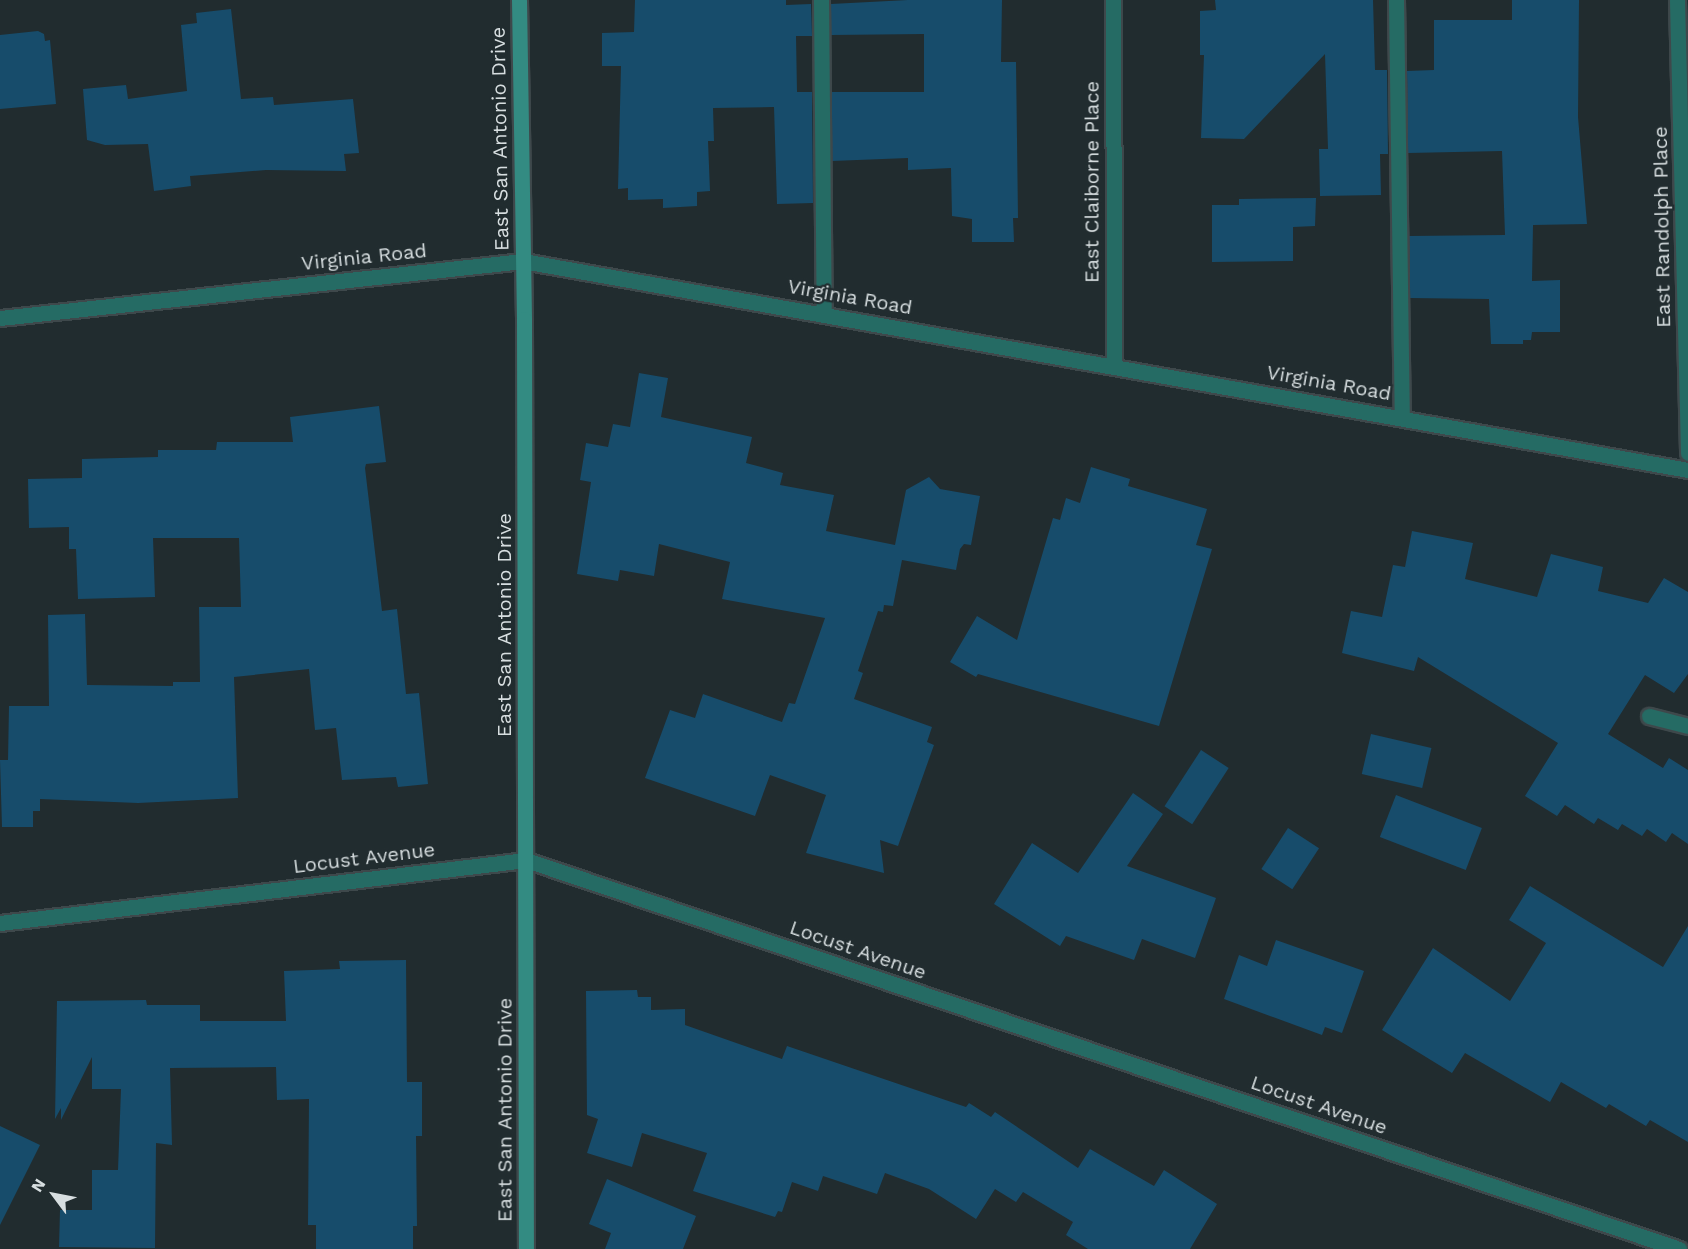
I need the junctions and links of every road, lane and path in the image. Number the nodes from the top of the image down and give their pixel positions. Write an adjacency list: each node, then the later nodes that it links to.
1 (519, 0): 6 (street, East San Antonio Drive)
2 (821, 0): 7 (street)
3 (1113, 0): 9 (street, East Claiborne Place)
4 (1396, 0): 10 (street)
5 (1677, 0): 11 (street, East Randolph Place)
6 (523, 261): 7 (street, Virginia Road); 8 (street, Virginia Road); 15 (street, East San Antonio Drive)
7 (824, 314): 9 (street, Virginia Road)
8 (0, 318)
9 (1114, 364): 10 (street, Virginia Road)
10 (1402, 417): 12 (street, Virginia Road)
11 (1688, 453)
12 (1688, 470)
13 (1649, 716): 14 (street)
14 (1688, 726)
15 (526, 860): 16 (street, Locust Avenue); 17 (street, East San Antonio Drive); 18 (street, Locust Avenue)
16 (0, 922)
17 (526, 1249)
18 (1679, 1249)

